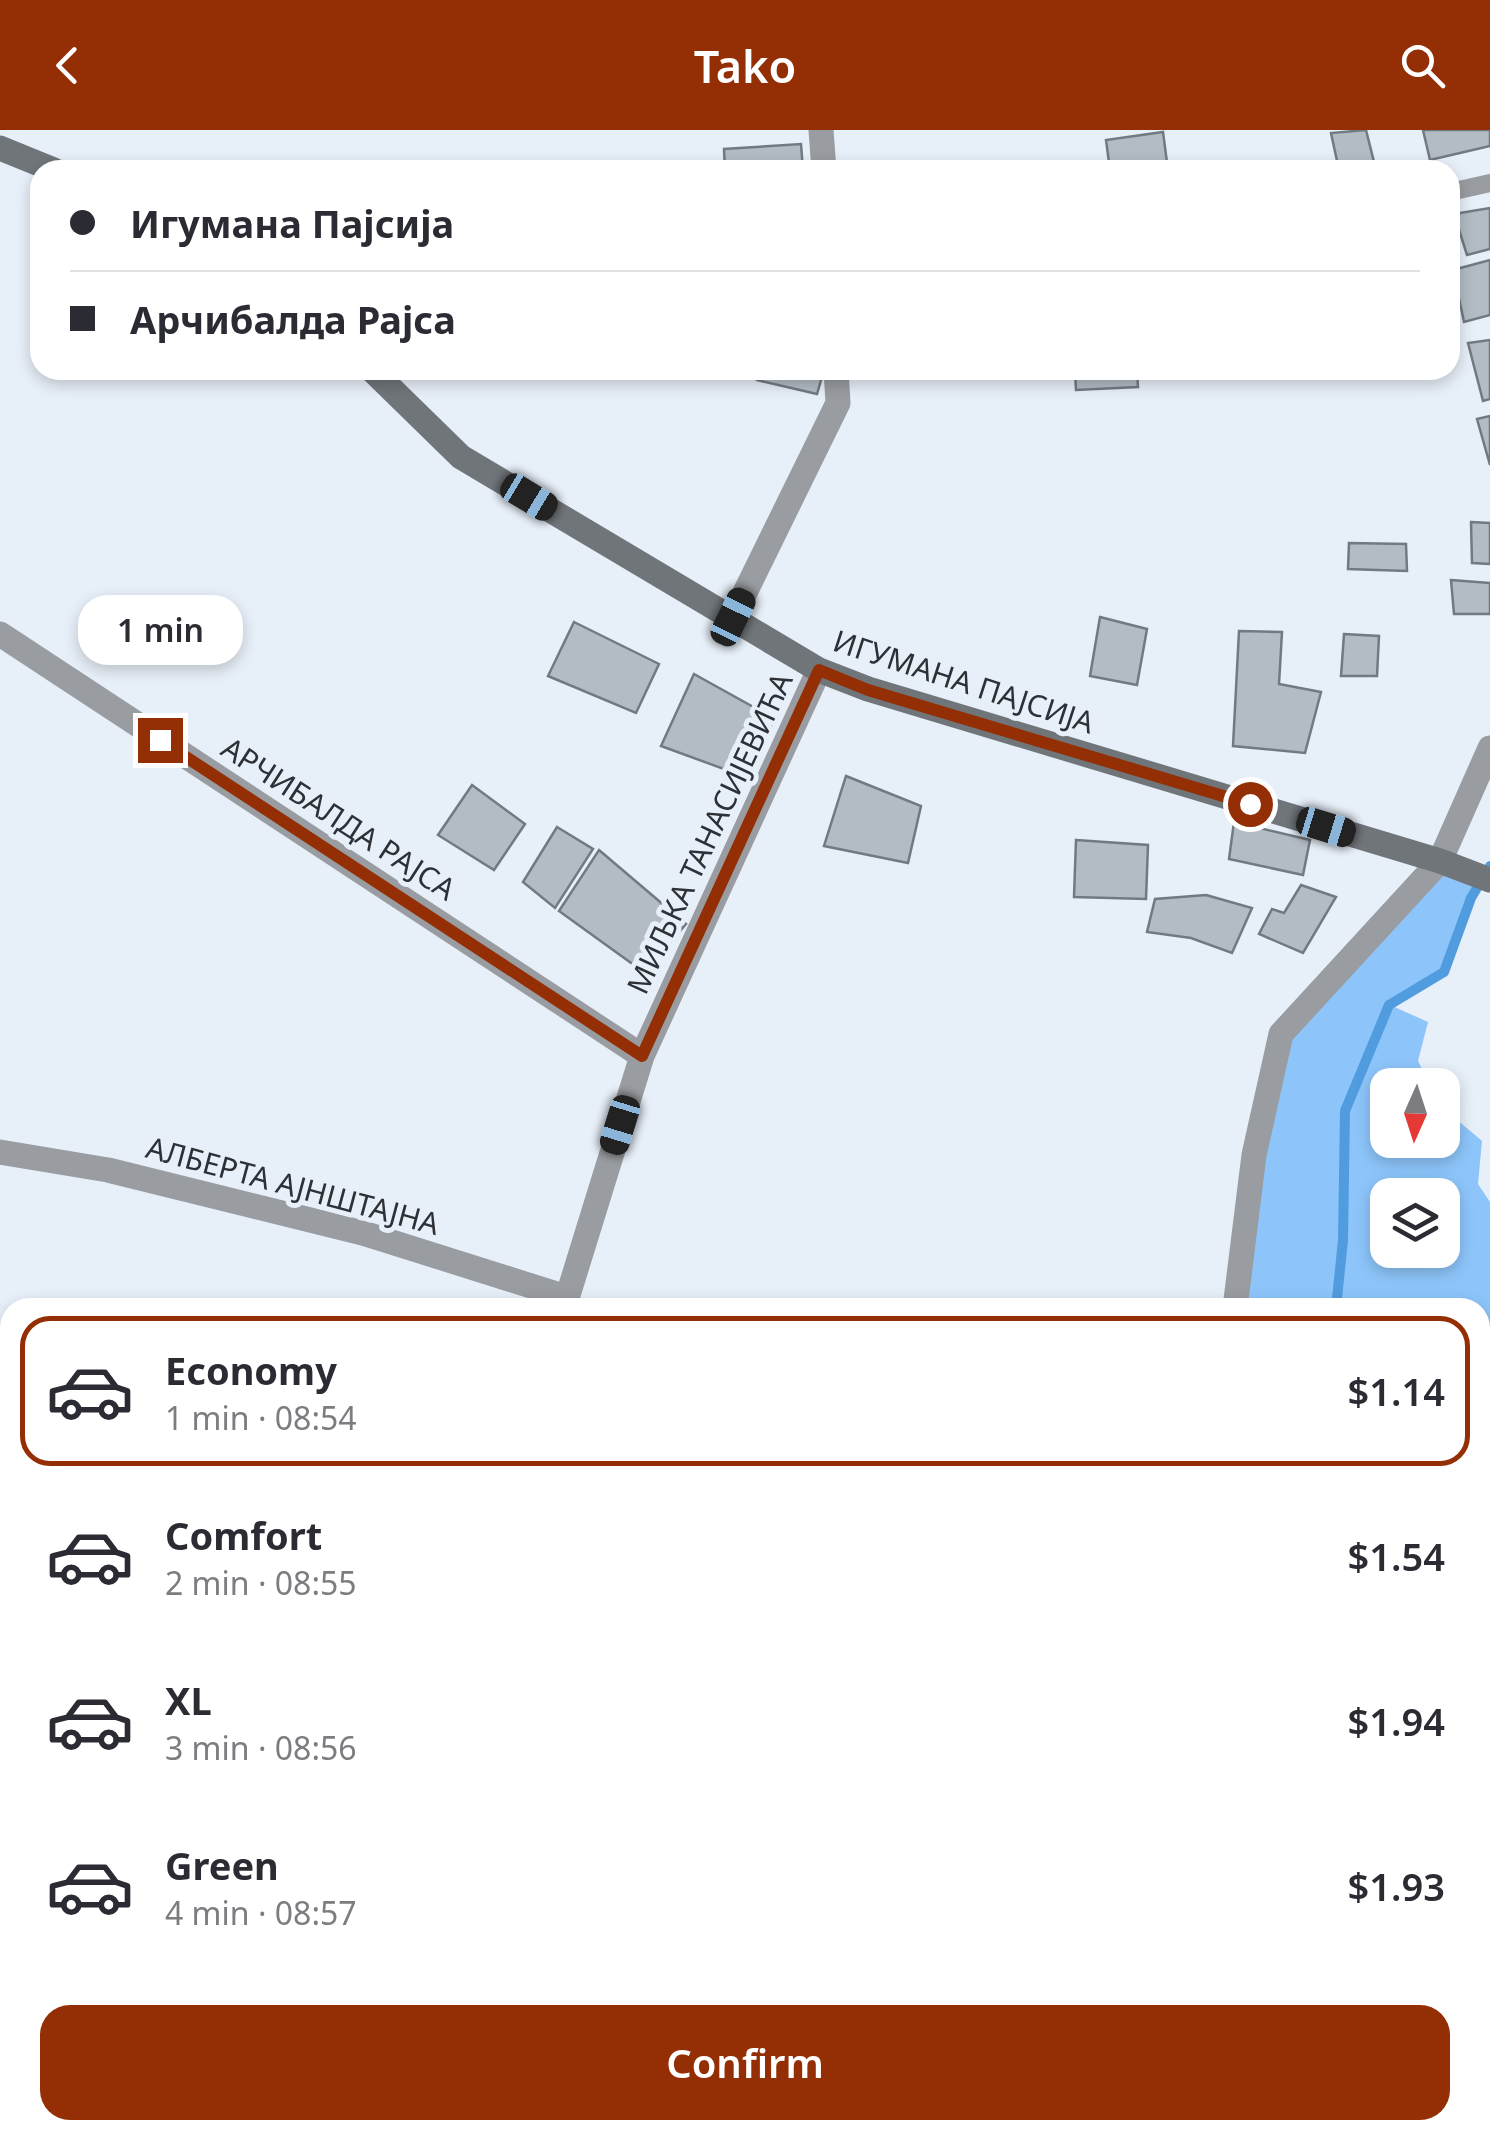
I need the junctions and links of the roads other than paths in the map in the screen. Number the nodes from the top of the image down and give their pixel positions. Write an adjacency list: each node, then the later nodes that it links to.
1 (821, 130): 4 (street)
2 (0, 148): 3 (street)
3 (30, 160)
4 (823, 160)
5 (1490, 183): 6 (lane)
6 (1460, 190)
7 (382, 380): 9 (street, ИГУМАНА ПАЈСИЈА)
8 (837, 380): 9 (street)
9 (733, 617): 11 (street, ИГУМАНА ПАЈСИЈА)
10 (0, 634): 15 (street, АРЧИБАЛДА РАЈСА)
11 (819, 670): 13 (street, ИГУМАНА ПАЈСИЈА); 15 (street, МИЉКА ТАНАСИЈЕВИЋА)
12 (1490, 748): 13 (street)
13 (1440, 862): 14 (street, ИГУМАНА ПАЈСИЈА); 19 (street)
14 (1490, 880)
15 (642, 1056): 18 (street, МИЉКА ТАНАСИЈЕВИЋА)
16 (0, 1152): 17 (street, АЛБЕРТА АЈНШТАЈНА)
17 (553, 1298)
18 (566, 1298)
19 (1237, 1298)

